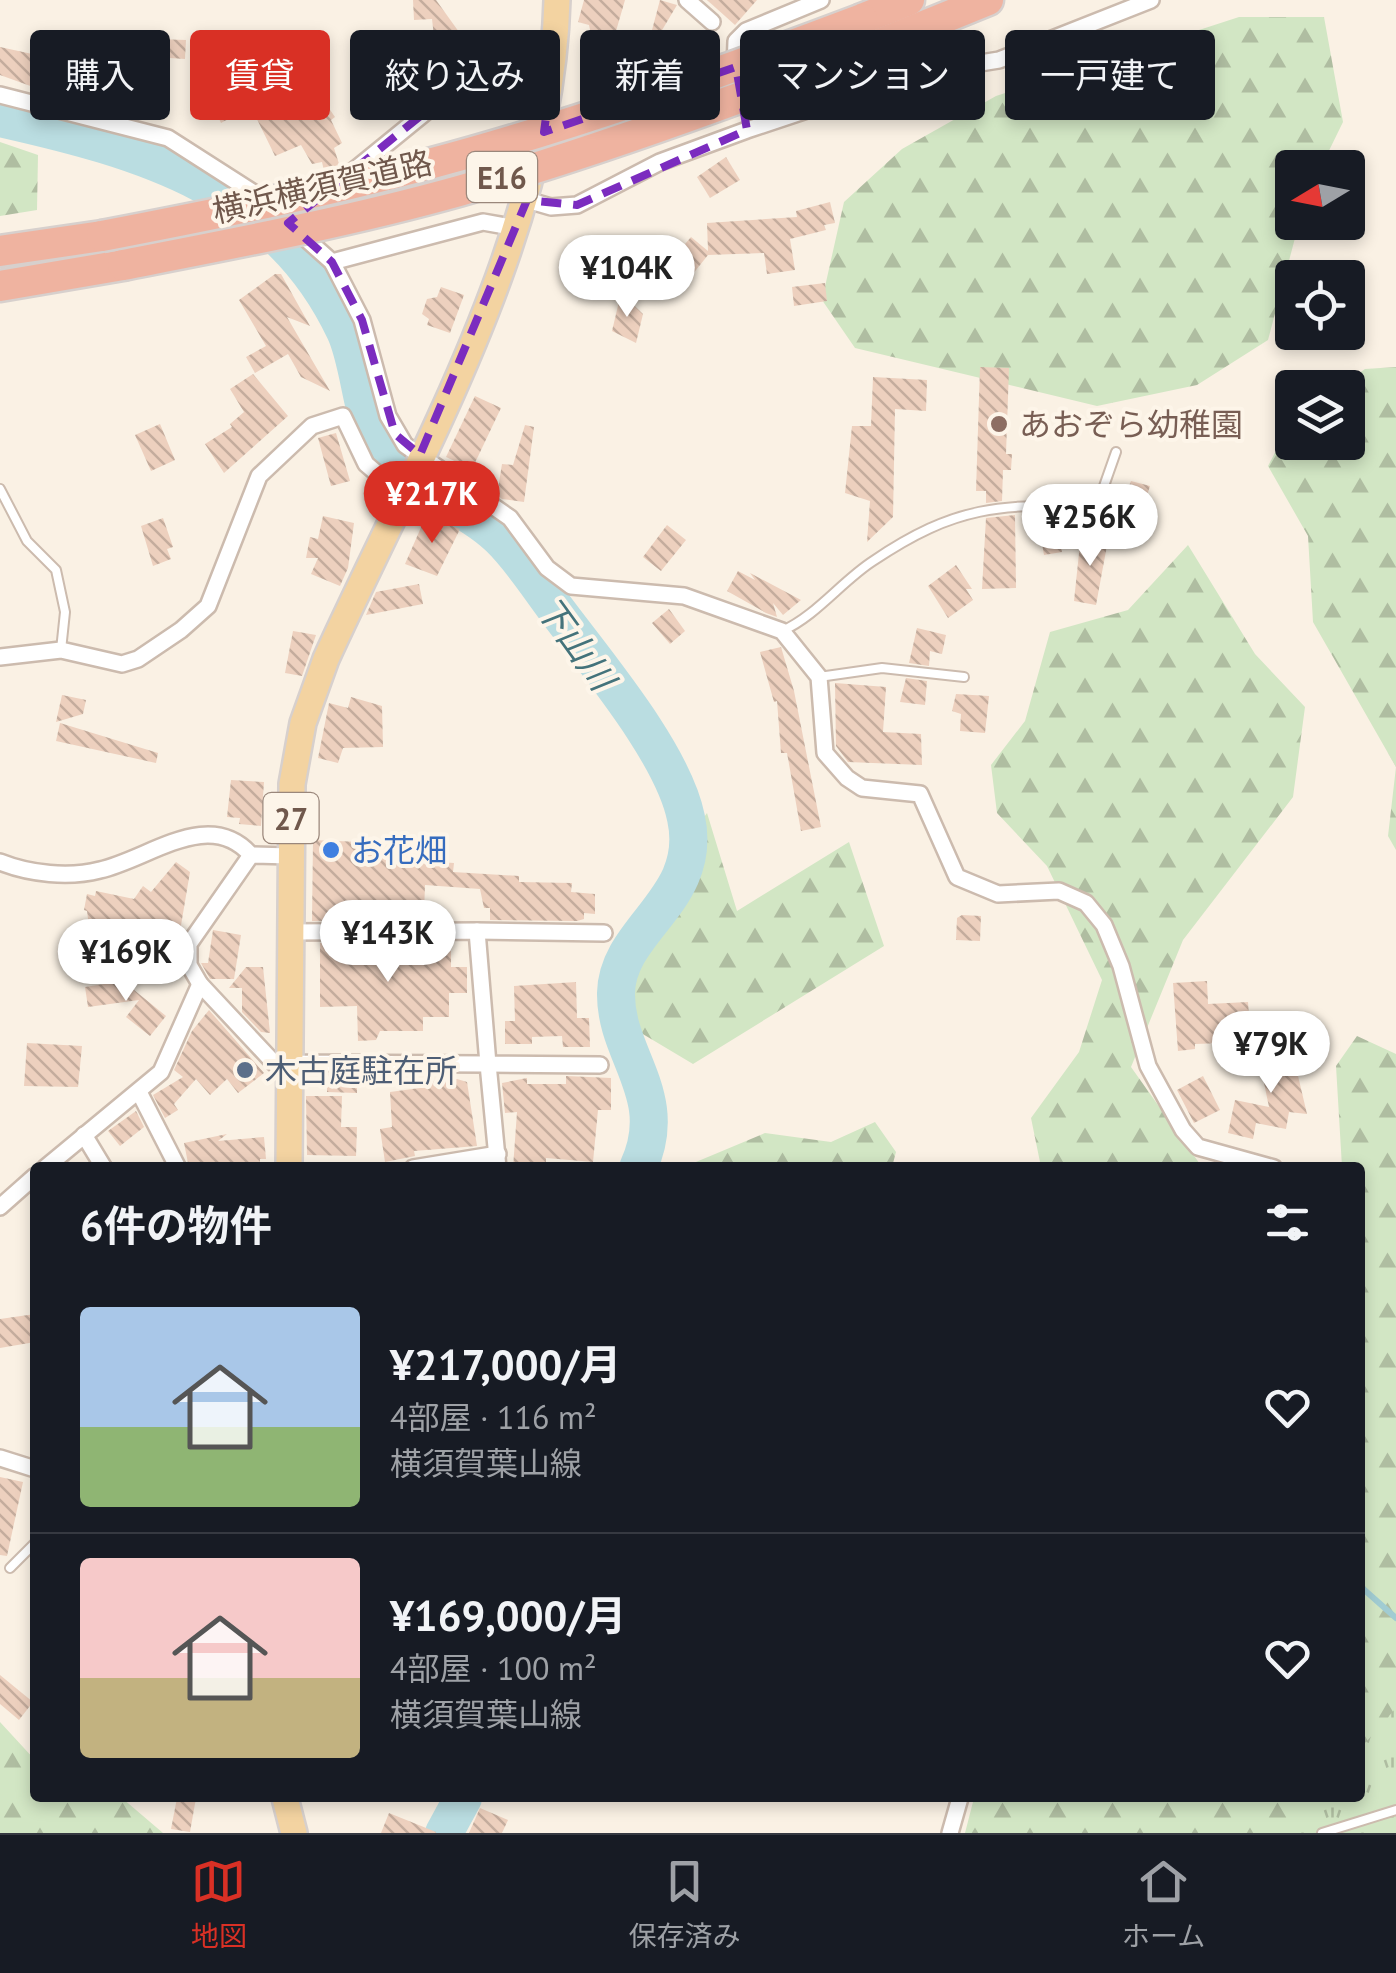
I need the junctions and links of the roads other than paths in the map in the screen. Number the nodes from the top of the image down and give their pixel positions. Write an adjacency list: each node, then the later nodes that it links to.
1 (687, 0): 7 (street)
2 (821, 0): 16 (street)
3 (909, 0): 9 (highway, 横浜横須賀道路 / E16)
4 (988, 0): 10 (highway, 横浜横須賀道路 / E16)
5 (1151, 0): 16 (street)
6 (559, 1): 8 (main road, 27)
7 (712, 22)
8 (556, 30)
9 (871, 30)
10 (880, 30)
11 (740, 72): 20 (highway, 横浜横須賀道路 / E16, bridge)
12 (740, 89): 22 (highway, 横浜横須賀道路 / E16, bridge)
13 (0, 95): 18 (street)
14 (415, 120): 18 (street)
15 (545, 120): 17 (main road, 27)
16 (747, 130): 17 (street)
17 (526, 200): 19 (main road, 27)
18 (288, 222): 21 (street)
19 (517, 228): 21 (street); 24 (main road, 27)
20 (0, 251)
21 (332, 262): 24 (street)
22 (0, 286)
23 (1116, 452): 27 (lane)
24 (417, 460): 26 (main road, 27); 27 (street)
25 (0, 489): 28 (lane)
26 (402, 492): 28 (street); 33 (main road, 27)
27 (782, 631): 30 (street)
28 (62, 650): 29 (street)
29 (0, 657)
30 (819, 677): 31 (lane); 49 (street)
31 (964, 677)
32 (251, 856): 33 (street); 34 (street); 38 (street)
33 (290, 856): 36 (main road, 27)
34 (0, 862)
35 (477, 931): 36 (street); 37 (street); 39 (street)
36 (289, 932): 40 (main road, 27)
37 (604, 933)
38 (200, 984): 40 (street); 42 (street)
39 (488, 1064): 40 (street); 41 (street); 44 (street)
40 (289, 1065): 48 (main road, 27)
41 (600, 1066)
42 (139, 1092): 43 (street); 47 (street)
43 (84, 1135): 45 (street); 46 (street)
44 (498, 1161)
45 (52, 1162)
46 (100, 1162)
47 (175, 1162)
48 (289, 1162)
49 (1252, 1162)
50 (30, 1180): 51 (street)
51 (0, 1206)
52 (0, 1458): 53 (street)
53 (30, 1468)
54 (30, 1548): 55 (lane)
55 (10, 1568)
56 (288, 1802): 59 (main road)
57 (959, 1802): 60 (street)
58 (1396, 1810): 61 (lane)
59 (294, 1833)
60 (950, 1833)
61 (1322, 1833)

